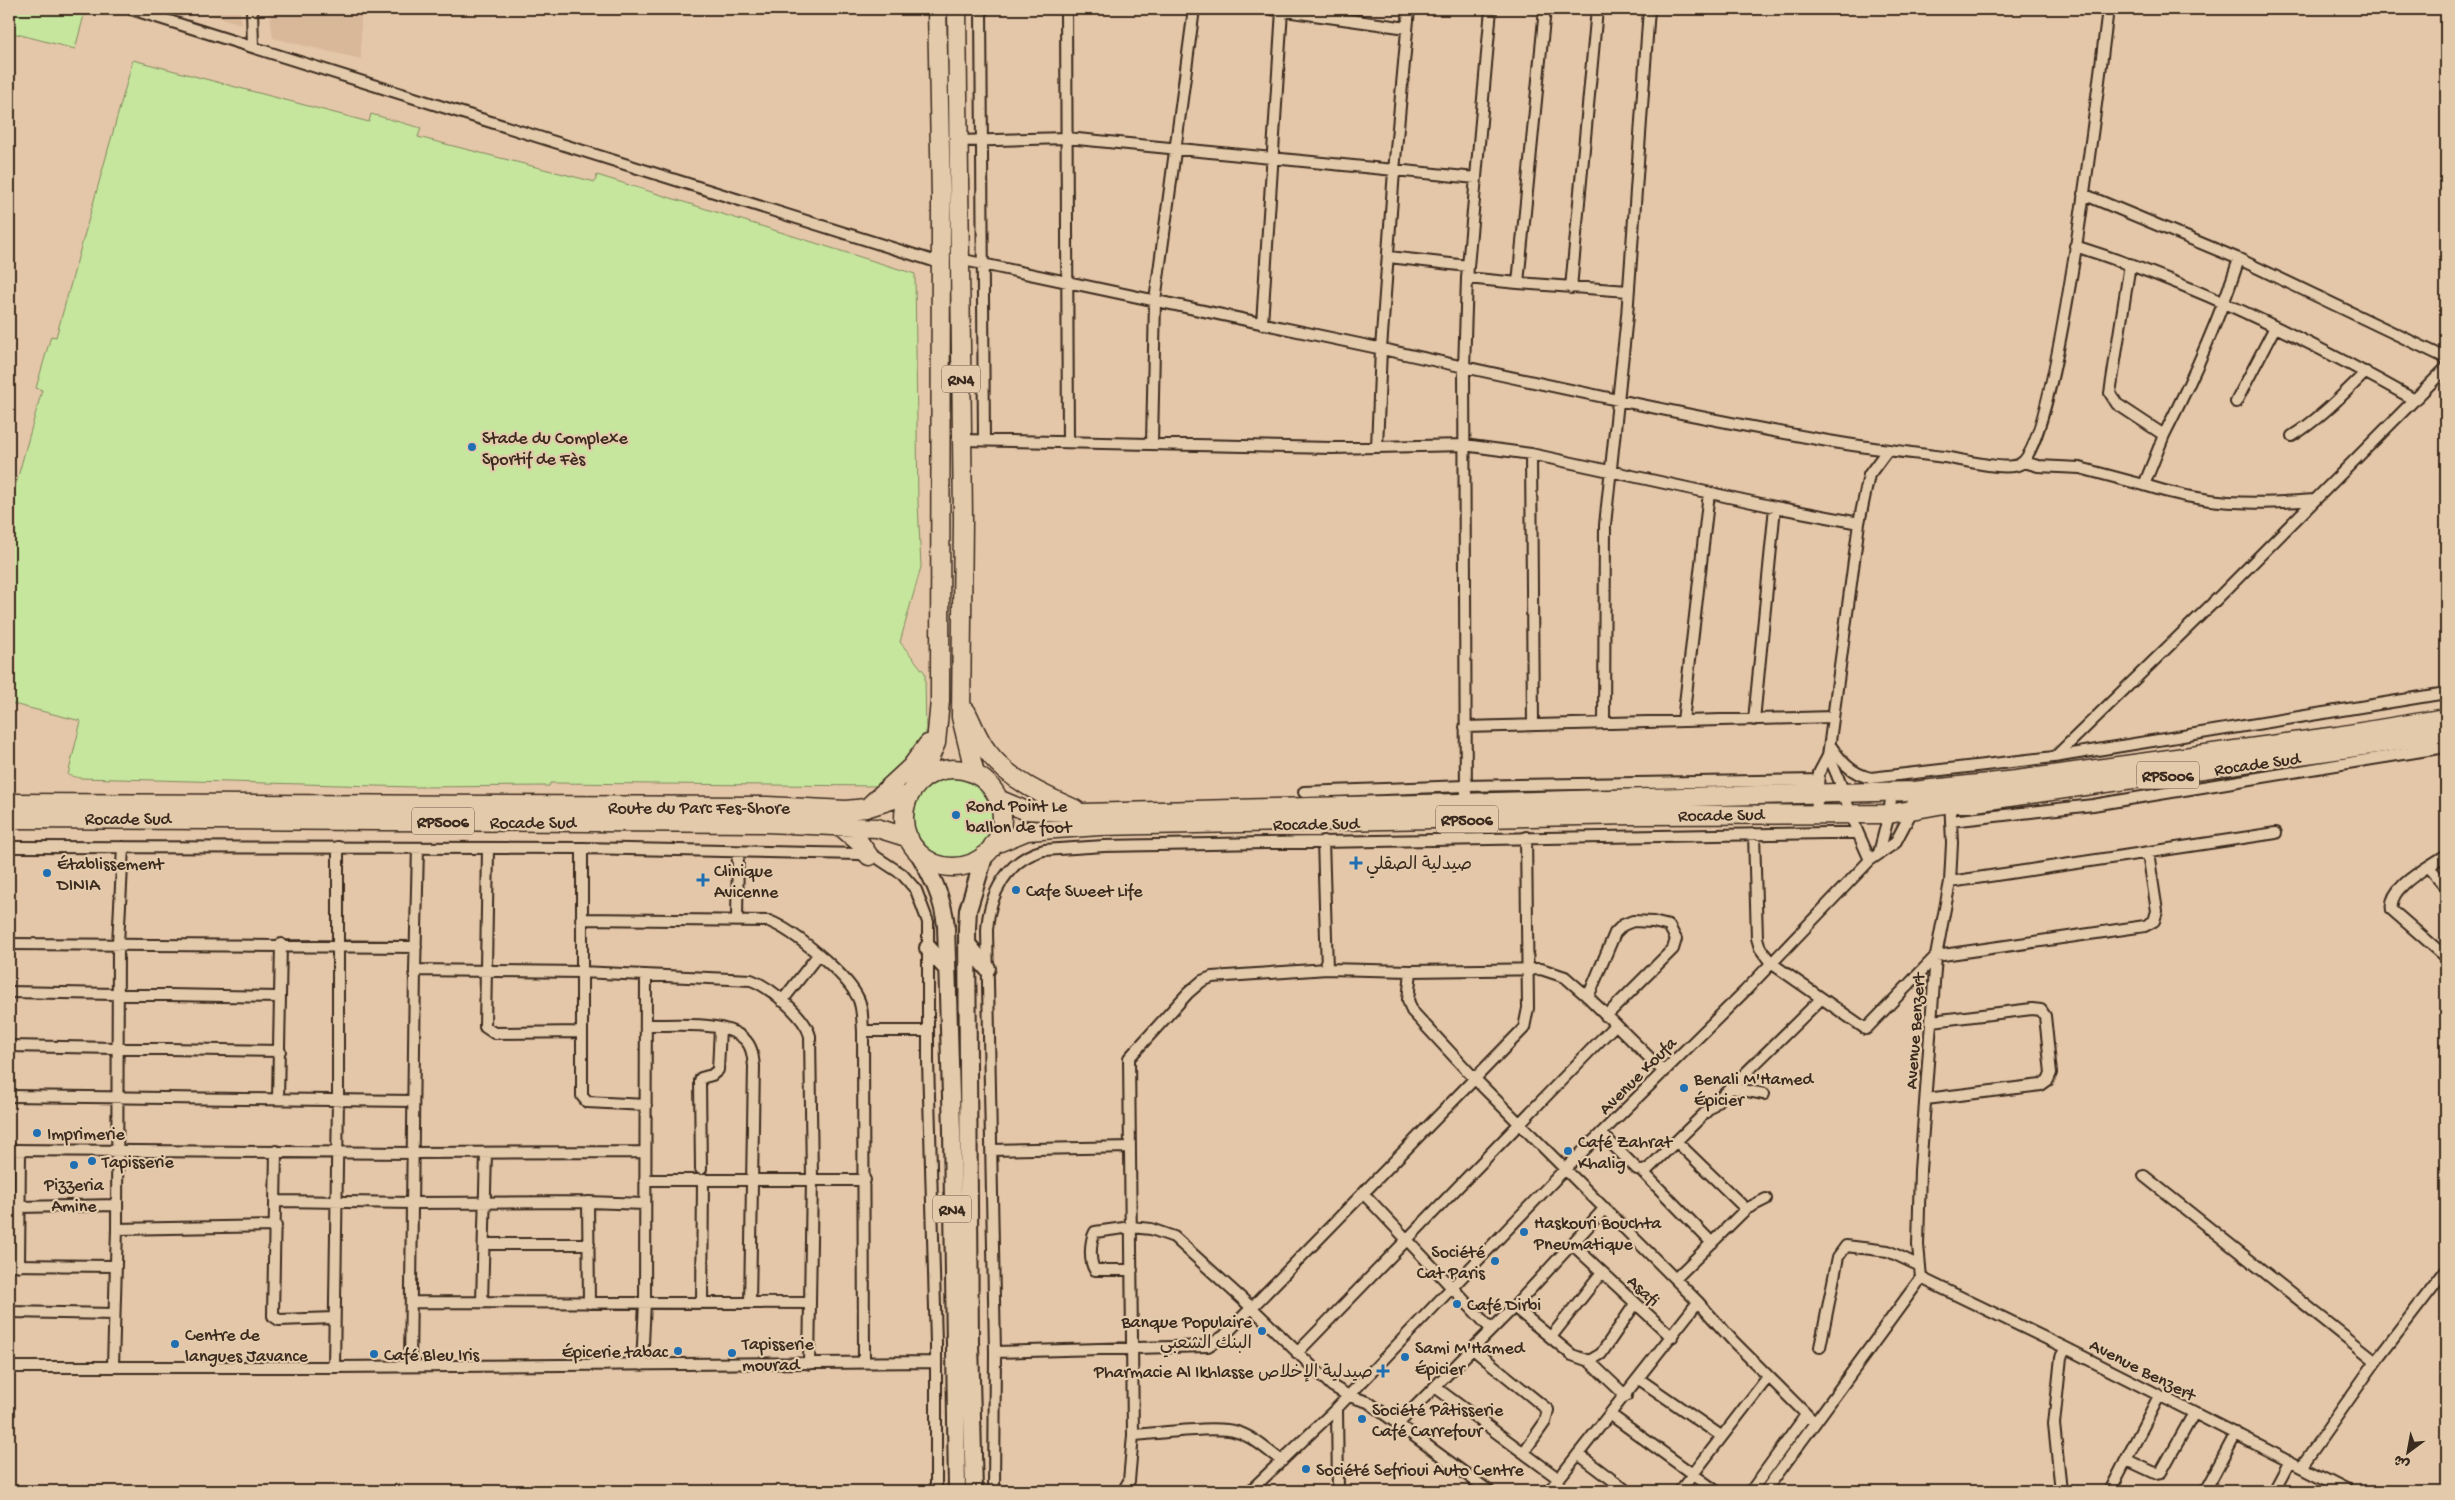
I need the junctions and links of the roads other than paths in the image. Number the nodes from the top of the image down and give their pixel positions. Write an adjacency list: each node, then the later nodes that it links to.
1 (131, 9): 17 (street)
2 (252, 9): 17 (street)
3 (937, 9): 30 (highway, RN4)
4 (957, 9): 20 (highway, RN4)
5 (982, 9): 19 (street)
6 (1066, 9): 18 (street)
7 (1194, 9): 21 (street)
8 (1271, 9): 15 (street)
9 (1409, 9): 16 (street)
10 (1491, 9): 24 (street)
11 (1545, 9): 36 (street)
12 (1597, 9): 37 (street)
13 (1649, 9): 38 (street)
14 (2108, 9): 25 (street)
15 (1282, 10): 16 (street); 22 (street)
16 (1407, 28): 23 (street)
17 (253, 47): 30 (street)
18 (1067, 138): 19 (street); 21 (street); 35 (street)
19 (983, 140): 20 (street); 31 (street)
20 (958, 141): 28 (highway, RN4)
21 (1176, 150): 22 (street); 39 (street)
22 (1272, 159): 23 (street); 41 (street)
23 (1394, 171): 24 (street); 27 (street)
24 (1476, 178): 33 (street)
25 (2083, 194): 26 (street); 29 (street)
26 (2075, 246): 32 (street); 61 (street)
27 (1389, 256): 33 (street); 43 (street)
28 (959, 259): 31 (street); 53 (highway, RN4)
29 (2239, 259): 40 (street); 44 (street)
30 (940, 263): 76 (highway, RN4)
31 (984, 264): 35 (street); 54 (street)
32 (2130, 264): 40 (street); 51 (street)
33 (1468, 266): 34 (street)
34 (1467, 278): 36 (street); 45 (street)
35 (1069, 282): 39 (street); 55 (street)
36 (1518, 283): 37 (street)
37 (1571, 288): 38 (street)
38 (1628, 291): 48 (street)
39 (1156, 301): 41 (street); 56 (street)
40 (2224, 303): 42 (street); 51 (street)
41 (1262, 324): 43 (street)
42 (2275, 327): 47 (street); 50 (street)
43 (1381, 349): 45 (street); 58 (street)
44 (2446, 358)
45 (1464, 368): 48 (street); 57 (street)
46 (2446, 368): 49 (street)
47 (2366, 372): 49 (street); 52 (street)
48 (1619, 400): 59 (street); 62 (street)
49 (2415, 400): 65 (street)
50 (2236, 402)
51 (2164, 435): 63 (street)
52 (2292, 436)
53 (962, 440): 54 (street); 69 (highway, RN4)
54 (984, 440): 55 (street)
55 (1068, 442): 56 (street)
56 (1152, 444): 58 (street)
57 (1464, 445): 58 (street); 60 (street); 77 (street)
58 (1377, 447)
59 (1886, 452): 61 (street); 67 (street)
60 (1531, 454): 62 (street); 75 (street)
61 (2024, 462): 63 (street)
62 (1611, 470): 64 (street); 74 (street)
63 (2144, 485): 65 (street)
64 (1709, 493): 66 (street); 73 (street)
65 (2314, 500): 81 (street)
66 (1775, 507): 67 (street); 72 (street)
67 (1859, 523): 70 (street)
68 (2446, 693): 81 (street)
69 (960, 698): 83 (highway, RN4); 98 (highway)
70 (1833, 717): 72 (street); 80 (street)
71 (2446, 718): 84 (highway, Rocade Sud / RP5006)
72 (1754, 720): 73 (street)
73 (1683, 722): 74 (street)
74 (1604, 723): 75 (street)
75 (1533, 724): 77 (street)
76 (939, 725): 86 (highway, RN4); 96 (highway)
77 (1465, 727): 90 (street)
78 (2446, 734): 94 (highway, Rocade Sud / RP5006)
79 (2446, 747): 94 (street)
80 (1829, 750): 82 (street); 85 (street); 91 (street)
81 (2054, 757): 82 (street)
82 (2021, 761): 84 (street)
83 (975, 774): 86 (highway); 92 (highway)
84 (2016, 780): 94 (highway, Rocade Sud / RP5006)
85 (1818, 787): 90 (highway, Rocade Sud / RP5006); 91 (highway, Rocade Sud / RP5006); 99 (street)
86 (915, 788): 96 (highway, Route du Parc Fes-Shore / RP5006); 111 (highway, RN4)
87 (1913, 791): 89 (highway, Rocade Sud / RP5006); 94 (highway, Rocade Sud / RP5006); 97 (street, Avenue Koufa)
88 (1304, 792): 90 (street)
89 (1892, 792): 91 (highway, Rocade Sud / RP5006); 101 (street)
90 (1466, 794): 98 (highway, Rocade Sud / RP5006)
91 (1843, 794): 100 (street)
92 (998, 799): 98 (highway, Rocade Sud / RP5006); 120 (highway, RN4)
93 (9, 802): 95 (highway, Rocade Sud / RP5006)
94 (1951, 804): 97 (highway, Rocade Sud / RP5006); 128 (street, Avenue Benzert)
95 (426, 805): 96 (highway, Route du Parc Fes-Shore / RP5006)
96 (866, 808)
97 (1912, 811): 101 (highway, Rocade Sud / RP5006); 122 (street, Avenue Koufa)
98 (1084, 813)
99 (1816, 814): 100 (highway, Rocade Sud / RP5006); 104 (highway, Rocade Sud / RP5006)
100 (1850, 814): 101 (highway, Rocade Sud / RP5006); 106 (street)
101 (1889, 814): 122 (street)
102 (9, 818): 103 (highway, Rocade Sud / RP5006)
103 (840, 826): 111 (highway, Rocade Sud / RP5006); 125 (highway)
104 (1121, 826): 105 (highway, Rocade Sud / RP5006); 112 (street)
105 (1067, 827): 118 (street); 120 (highway, Rocade Sud / RP5006)
106 (1858, 833): 107 (street); 126 (street)
107 (1754, 834): 109 (street); 142 (street)
108 (2276, 834): 123 (street)
109 (1526, 837): 110 (street); 147 (street)
110 (1323, 841): 112 (street); 144 (street)
111 (913, 844): 120 (highway); 145 (main road, RN4)
112 (1123, 846): 118 (street)
113 (9, 847): 114 (street)
114 (123, 847): 115 (street); 133 (street)
115 (338, 847): 116 (street); 136 (street)
116 (418, 848): 119 (street); 137 (street)
117 (582, 848): 119 (street); 121 (street); 130 (street)
118 (1071, 848): 143 (street)
119 (488, 849): 148 (street)
120 (989, 850): 135 (main road, RN4)
121 (738, 852): 125 (street); 131 (street)
122 (1879, 853): 126 (street, Avenue Koufa)
123 (2148, 853): 128 (street); 140 (street)
124 (2446, 855): 127 (street)
125 (868, 856): 138 (street)
126 (1870, 860): 142 (street, Avenue Koufa)
127 (2429, 867): 129 (street); 141 (street)
128 (1950, 882): 140 (street, Avenue Benzert)
129 (2446, 887)
130 (581, 919): 131 (street); 150 (street)
131 (737, 919): 139 (street)
132 (9, 944): 133 (street)
133 (118, 944): 134 (street); 153 (street)
134 (281, 944): 136 (street); 154 (street)
135 (967, 944): 143 (main road); 290 (main road, RN4)
136 (338, 945): 137 (street); 177 (street)
137 (416, 947): 146 (street)
138 (928, 948): 145 (main road); 164 (street)
139 (818, 955): 157 (street); 163 (street)
140 (1936, 956): 156 (street); 159 (street, Avenue Benzert)
141 (2446, 957)
142 (1771, 963): 156 (street); 169 (street, Avenue Koufa)
143 (987, 968): 186 (street)
144 (1327, 968): 149 (street); 183 (street)
145 (947, 969): 289 (main road, RN4)
146 (415, 970): 148 (street); 178 (street)
147 (1526, 970): 149 (street); 155 (street); 170 (street)
148 (485, 971): 150 (street); 165 (street)
149 (1411, 971): 170 (street)
150 (581, 972): 151 (street); 165 (street)
151 (646, 975): 157 (street); 161 (street)
152 (9, 992): 153 (street)
153 (117, 994): 154 (street); 167 (street)
154 (280, 997): 168 (street)
155 (1588, 997): 158 (street); 158 (street)
156 (1821, 999): 171 (street)
157 (782, 1001): 199 (street)
158 (1606, 1016): 160 (street)
159 (1932, 1022): 175 (street, Avenue Benzert); 175 (street)
160 (1615, 1025): 169 (street); 180 (street)
161 (647, 1026): 162 (street); 179 (street)
162 (720, 1028): 193 (street); 201 (street)
163 (863, 1031): 164 (street); 200 (street)
164 (928, 1031): 256 (street)
165 (581, 1032): 179 (street)
166 (9, 1046): 167 (street)
167 (117, 1048): 168 (street); 174 (street)
168 (280, 1051): 176 (street)
169 (1664, 1072): 181 (street, Avenue Koufa)
170 (1474, 1078): 180 (street); 202 (street)
171 (1732, 1088): 172 (street); 182 (street)
172 (1764, 1094)
173 (9, 1096): 174 (street)
174 (116, 1096): 176 (street); 189 (street)
175 (1926, 1099): 224 (street, Avenue Benzert)
176 (278, 1100): 177 (street)
177 (338, 1100): 178 (street); 188 (street)
178 (413, 1101): 191 (street)
179 (646, 1105): 190 (street)
180 (1519, 1123): 194 (street); 217 (street)
181 (1601, 1133): 194 (street, Avenue Koufa); 195 (street)
182 (1677, 1142): 195 (street); 213 (street)
183 (1130, 1147): 186 (street); 215 (street)
184 (9, 1150): 185 (street)
185 (20, 1150): 189 (street); 211 (street)
186 (992, 1150): 252 (street)
187 (276, 1151): 188 (street); 189 (street); 205 (street)
188 (337, 1151): 191 (street); 204 (street)
189 (116, 1152): 210 (street)
190 (645, 1152): 192 (street); 197 (street)
191 (413, 1153): 192 (street); 208 (street)
192 (486, 1153): 206 (street)
193 (701, 1169)
194 (1565, 1169): 212 (street); 230 (street, Avenue Koufa)
195 (1641, 1170): 218 (street)
196 (2144, 1176): 255 (street)
197 (645, 1180): 198 (street); 209 (street)
198 (703, 1180): 201 (street); 236 (street)
199 (812, 1180): 200 (street); 201 (street); 238 (street)
200 (864, 1180): 257 (street)
201 (753, 1181): 237 (street)
202 (1362, 1192): 217 (street); 241 (street)
203 (1766, 1199): 213 (street)
204 (336, 1200): 205 (street); 208 (street); 244 (street)
205 (277, 1201): 214 (street)
206 (485, 1202): 207 (street); 208 (street); 219 (street)
207 (588, 1202): 209 (street); 220 (street)
208 (413, 1204): 231 (street)
209 (645, 1204): 233 (street)
210 (117, 1205): 211 (street); 216 (street)
211 (20, 1207): 222 (street)
212 (1605, 1208): 221 (street); 229 (street)
213 (1746, 1209): 218 (street)
214 (276, 1226): 216 (street); 244 (street)
215 (1131, 1227): 225 (street); 225 (street); 241 (street)
216 (117, 1229): 223 (street)
217 (1406, 1238): 230 (street); 253 (street)
218 (1712, 1243): 229 (street)
219 (484, 1244): 220 (street); 232 (street)
220 (589, 1244): 235 (street)
221 (1573, 1244): 227 (street, Asafi); 240 (street)
222 (14, 1266): 223 (street)
223 (115, 1266): 243 (street)
224 (1920, 1266): 228 (street, Avenue Benzert); 248 (street)
225 (1132, 1270): 250 (street)
226 (2446, 1270): 255 (street)
227 (1602, 1272): 239 (street, Asafi); 246 (street)
228 (1921, 1278): 249 (street, Avenue Benzert); 274 (street)
229 (1675, 1279): 234 (street)
230 (1453, 1288): 245 (street); 267 (street, Avenue Koufa)
231 (411, 1302): 232 (street); 261 (street)
232 (482, 1302): 235 (street)
233 (644, 1302): 235 (street); 236 (street); 259 (street)
234 (1698, 1302): 247 (street); 264 (street)
235 (589, 1303)
236 (702, 1303): 237 (street)
237 (750, 1303): 238 (street)
238 (810, 1303): 258 (street)
239 (1635, 1304): 247 (street, Asafi); 254 (street)
240 (1514, 1306): 245 (street); 246 (street)
241 (1251, 1307): 250 (street); 253 (street)
242 (9, 1312): 243 (street)
243 (114, 1314): 260 (street)
244 (334, 1318): 263 (street)
245 (1492, 1329): 251 (street)
246 (1551, 1337): 254 (street)
247 (1672, 1337): 265 (street)
248 (1820, 1347)
249 (2066, 1348): 269 (street, Avenue Benzert); 302 (street)
250 (1133, 1349): 252 (street); 277 (street)
251 (1473, 1349): 266 (street); 279 (street)
252 (996, 1352): 291 (street)
253 (1297, 1353): 267 (street)
254 (1589, 1361): 268 (street)
255 (2376, 1361): 284 (street)
256 (936, 1362): 257 (street); 288 (street)
257 (864, 1363): 258 (street)
258 (809, 1364): 259 (street)
259 (642, 1365): 261 (street)
260 (113, 1366): 262 (street); 263 (street)
261 (410, 1366): 263 (street)
262 (9, 1367)
263 (334, 1367)
264 (1768, 1377): 273 (street); 278 (street)
265 (1639, 1379): 268 (street); 278 (street)
266 (1435, 1386): 275 (street); 279 (street)
267 (1349, 1396): 270 (street, Avenue Koufa); 275 (street)
268 (1626, 1396): 272 (street)
269 (2159, 1396): 271 (street, Avenue Benzert); 281 (street)
270 (1337, 1408): 283 (street, Avenue Koufa); 294 (street)
271 (2194, 1413): 276 (street, Avenue Benzert); 281 (street)
272 (1611, 1415): 280 (street); 285 (street)
273 (1806, 1415): 274 (street); 300 (street)
274 (1815, 1423): 301 (street)
275 (1398, 1424): 295 (street)
276 (2236, 1433): 282 (street, Avenue Benzert); 304 (street)
277 (1133, 1435): 283 (street); 292 (street)
278 (1721, 1436): 285 (street)
279 (1524, 1452): 286 (street)
280 (1578, 1454): 286 (street); 287 (street)
281 (2127, 1460): 303 (street)
282 (2290, 1460): 284 (street, Avenue Benzert); 305 (street)
283 (1282, 1461): 293 (street, Avenue Koufa)
284 (2302, 1467): 306 (street, Avenue Benzert)
285 (1693, 1474): 298 (street); 299 (street)
286 (1559, 1479): 296 (street)
287 (1616, 1488): 297 (street)
288 (936, 1491)
289 (957, 1491)
290 (974, 1491)
291 (994, 1491)
292 (1123, 1491)
293 (1250, 1491)
294 (1338, 1491)
295 (1488, 1491)
296 (1549, 1491)
297 (1627, 1491)
298 (1680, 1491)
299 (1716, 1491)
300 (1751, 1491)
301 (1765, 1491)
302 (2061, 1491)
303 (2110, 1491)
304 (2205, 1491)
305 (2274, 1491)
306 (2348, 1491)

